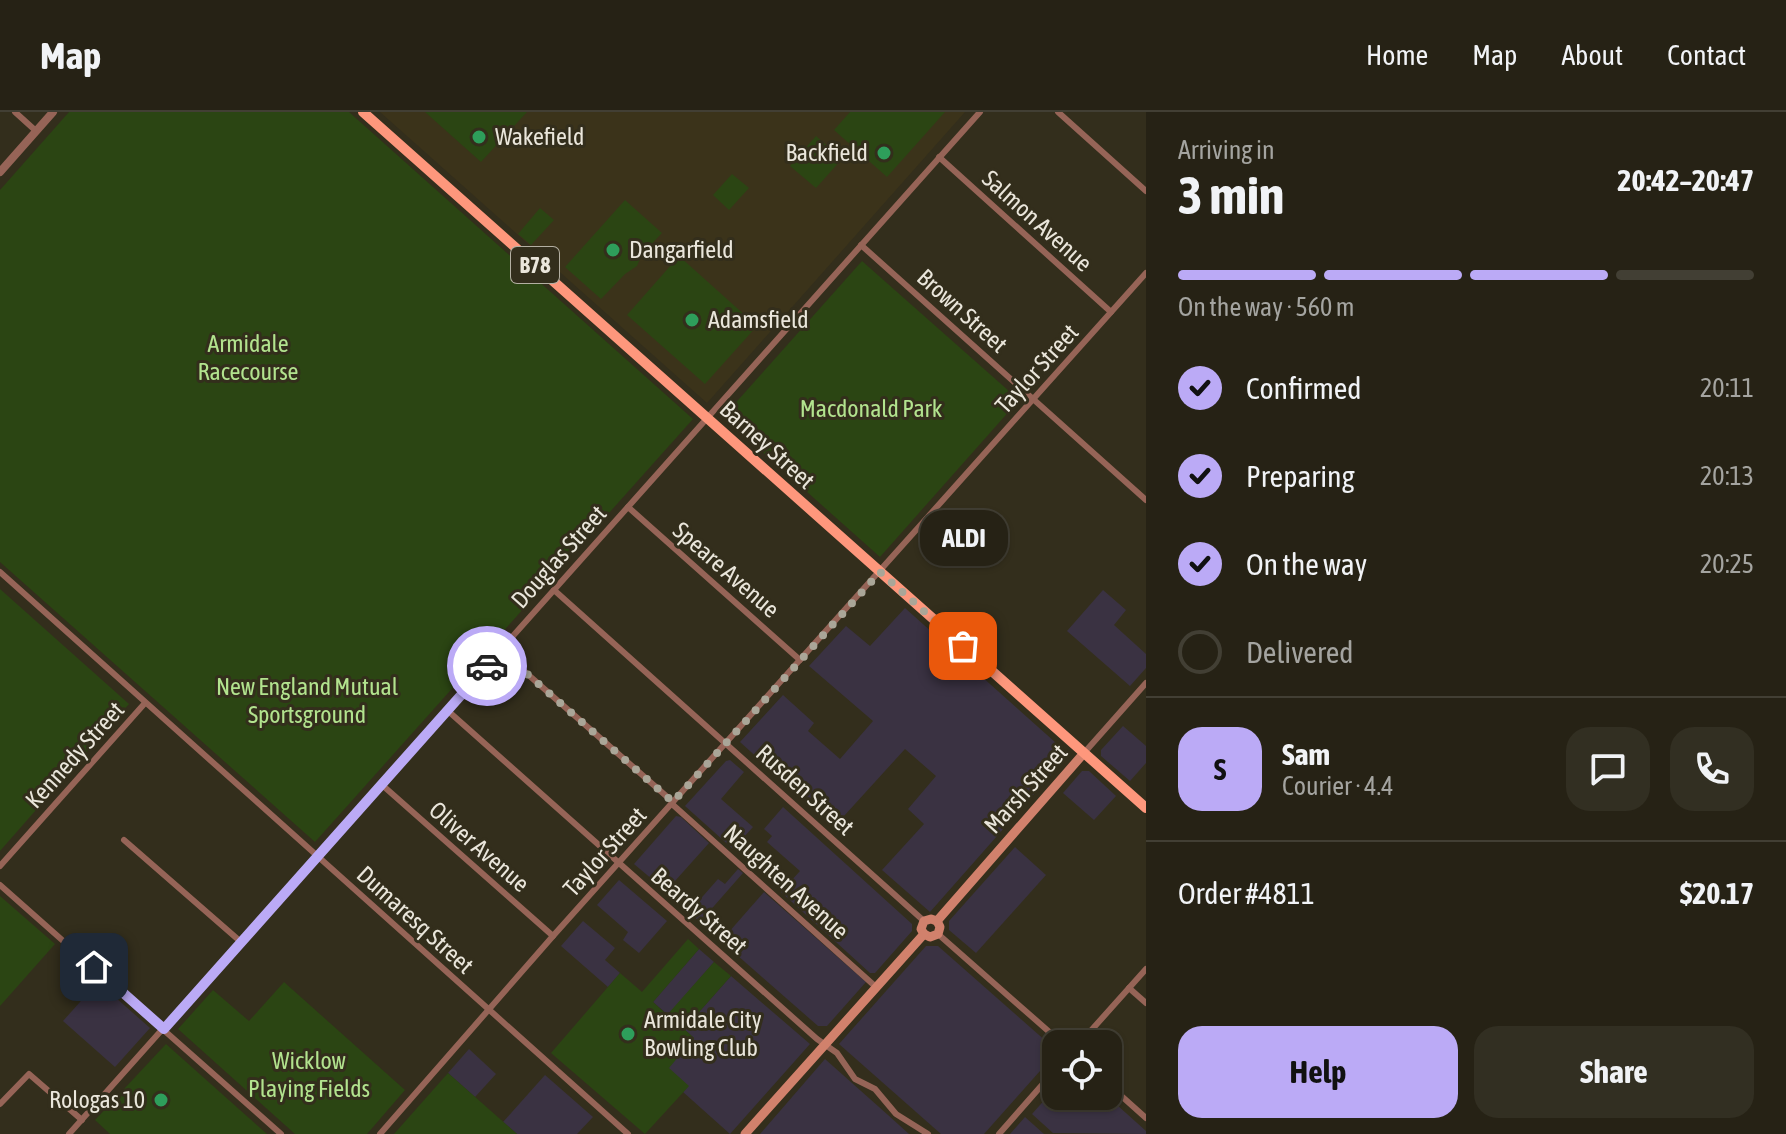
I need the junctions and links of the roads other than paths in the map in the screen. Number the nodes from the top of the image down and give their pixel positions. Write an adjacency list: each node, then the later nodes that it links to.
1 (15, 112): 6 (street)
2 (53, 112): 6 (street)
3 (363, 112): 14 (main road, Barney Street / B78)
4 (980, 112): 7 (street, Douglas Street)
5 (1058, 112): 9 (street)
6 (36, 131): 8 (street)
7 (939, 157): 10 (street, Douglas Street); 12 (street, Salmon Avenue)
8 (0, 172)
9 (1146, 191)
10 (861, 245): 13 (street, Brown Street); 14 (street, Douglas Street)
11 (1146, 273): 12 (street, Taylor Street)
12 (1111, 312): 13 (street, Taylor Street)
13 (1033, 400): 15 (street, Brown Street); 18 (street, Taylor Street)
14 (707, 418): 16 (street, Douglas Street); 18 (main road, Barney Street / B78)
15 (1146, 500)
16 (628, 507): 19 (street, Douglas Street); 21 (street, Speare Avenue)
17 (0, 572): 23 (street, Dumaresq Street)
18 (880, 572): 21 (street, Taylor Street); 26 (main road, Barney Street / B78)
19 (554, 590): 20 (street, Douglas Street); 25 (street, Rusden Street)
20 (500, 650): 24 (street, Douglas Street); 28 (street, Naughten Avenue)
21 (800, 660): 25 (street, Taylor Street)
22 (1146, 683): 26 (street, Marsh Street)
23 (145, 703): 31 (street, Dumaresq Street); 33 (street, Kennedy Street)
24 (447, 710): 27 (street, Douglas Street); 32 (street, Beardy Street)
25 (725, 744): 28 (street, Taylor Street); 35 (street, Rusden Street)
26 (1084, 753): 29 (main road, Barney Street / B78); 36 (main road, Marsh Street)
27 (381, 784): 31 (street, Douglas Street); 39 (street, Oliver Avenue)
28 (672, 803): 32 (street, Taylor Street); 42 (street, Naughten Avenue)
29 (1146, 808)
30 (124, 840): 40 (street)
31 (317, 857): 40 (street, Douglas Street); 45 (street, Dumaresq Street)
32 (619, 864): 39 (street, Taylor Street); 49 (street, Beardy Street)
33 (0, 866)
34 (0, 885): 46 (street)
35 (924, 921): 36 (main road); 37 (main road)
36 (937, 921): 38 (main road)
37 (924, 934): 38 (main road); 42 (main road)
38 (938, 934): 47 (street)
39 (553, 936): 45 (street, Taylor Street)
40 (241, 942): 46 (street, Douglas Street)
41 (1146, 969): 43 (street)
42 (876, 987): 49 (main road)
43 (1129, 988): 44 (street); 48 (street)
44 (1146, 1003)
45 (490, 1011): 57 (street, Taylor Street); 58 (street, Dumaresq Street)
46 (164, 1029): 54 (street, Douglas Street); 56 (street)
47 (1050, 1030)
48 (1091, 1030)
49 (825, 1044): 59 (main road); 60 (street, Beardy Street)
50 (1042, 1085): 61 (street)
51 (1122, 1097): 53 (street)
52 (0, 1104): 54 (street)
53 (1146, 1118)
54 (82, 1120): 55 (street, Douglas Street)
55 (69, 1134)
56 (281, 1134)
57 (380, 1134)
58 (628, 1134)
59 (745, 1134)
60 (928, 1134)
61 (999, 1134)

